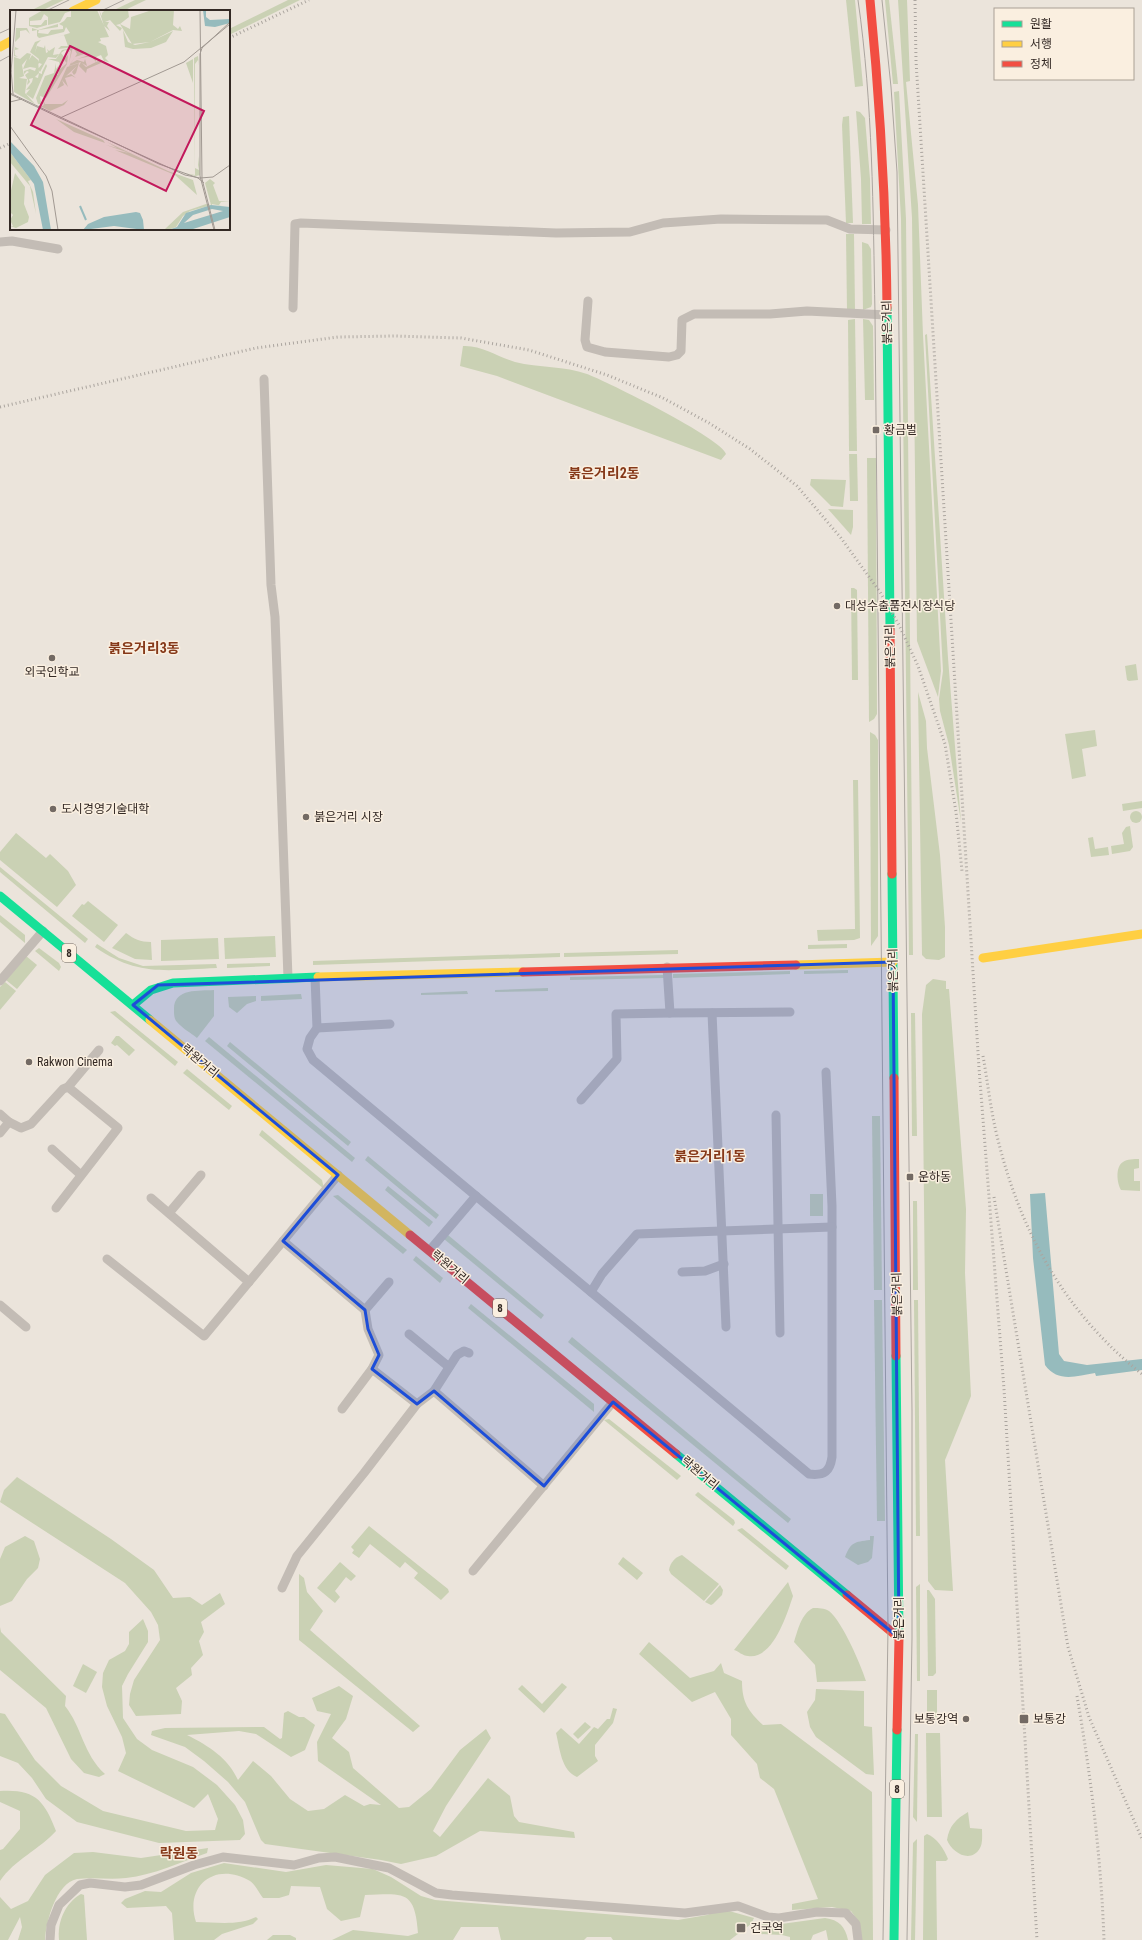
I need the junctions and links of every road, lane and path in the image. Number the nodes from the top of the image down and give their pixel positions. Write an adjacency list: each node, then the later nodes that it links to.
1 (96, 0): 3 (main road)
2 (870, 0): 6 (main road, 붉은거리)
3 (75, 10)
4 (10, 41): 5 (main road)
5 (0, 46)
6 (886, 230): 10 (street); 11 (main road, 붉은거리)
7 (0, 242): 8 (street)
8 (58, 249)
9 (588, 301): 11 (street)
10 (293, 308)
11 (886, 315): 17 (main road, 붉은거리)
12 (264, 379): 20 (street)
13 (0, 896): 14 (main road, 락원거리 / 8)
14 (43, 931): 21 (street); 22 (main road, 락원거리 / 8)
15 (1142, 934): 16 (main road)
16 (983, 958)
17 (893, 962): 18 (main road); 71 (main road, 붉은거리)
18 (667, 967): 19 (main road); 24 (street)
19 (315, 977): 20 (main road); 27 (street)
20 (288, 978): 22 (main road)
21 (0, 981)
22 (133, 1005): 39 (main road, 락원거리 / 8)
23 (790, 1012): 25 (street)
24 (670, 1013): 25 (street); 31 (street)
25 (712, 1013): 46 (street)
26 (390, 1024): 27 (street)
27 (317, 1028): 40 (street)
28 (99, 1050): 30 (street)
29 (826, 1072): 44 (street)
30 (68, 1088): 34 (street); 38 (street)
31 (581, 1100)
32 (0, 1114): 34 (street)
33 (776, 1115): 45 (street)
34 (9, 1122): 35 (street)
35 (0, 1133)
36 (52, 1149): 38 (street)
37 (201, 1174): 43 (street)
38 (81, 1175): 42 (street)
39 (338, 1175): 47 (street); 48 (main road, 락원거리 / 8)
40 (476, 1196): 48 (street); 54 (street)
41 (151, 1198): 43 (street)
42 (56, 1208)
43 (169, 1213): 52 (street)
44 (832, 1227): 45 (street); 54 (street)
45 (778, 1228): 46 (street); 59 (street)
46 (722, 1230): 50 (street); 54 (street)
47 (283, 1241): 52 (street); 56 (street)
48 (430, 1250): 65 (main road, 락원거리 / 8)
49 (108, 1259): 52 (street)
50 (724, 1264): 51 (street); 58 (street)
51 (682, 1272)
52 (249, 1282)
53 (389, 1282): 56 (street)
54 (590, 1292)
55 (0, 1305): 57 (street)
56 (365, 1310): 63 (street)
57 (26, 1327)
58 (726, 1327)
59 (780, 1333)
60 (410, 1334): 62 (street)
61 (469, 1353): 62 (street)
62 (449, 1367): 64 (street)
63 (372, 1369): 66 (street); 67 (street)
64 (434, 1391): 66 (street); 68 (street)
65 (612, 1402): 68 (street); 71 (main road, 락원거리 / 8)
66 (417, 1404): 70 (street)
67 (342, 1409)
68 (544, 1486): 69 (street)
69 (474, 1571)
70 (282, 1588)
71 (899, 1638): 74 (main road, 붉은거리 / 8)
72 (50, 1940): 73 (street)
73 (858, 1940)
74 (894, 1940)

